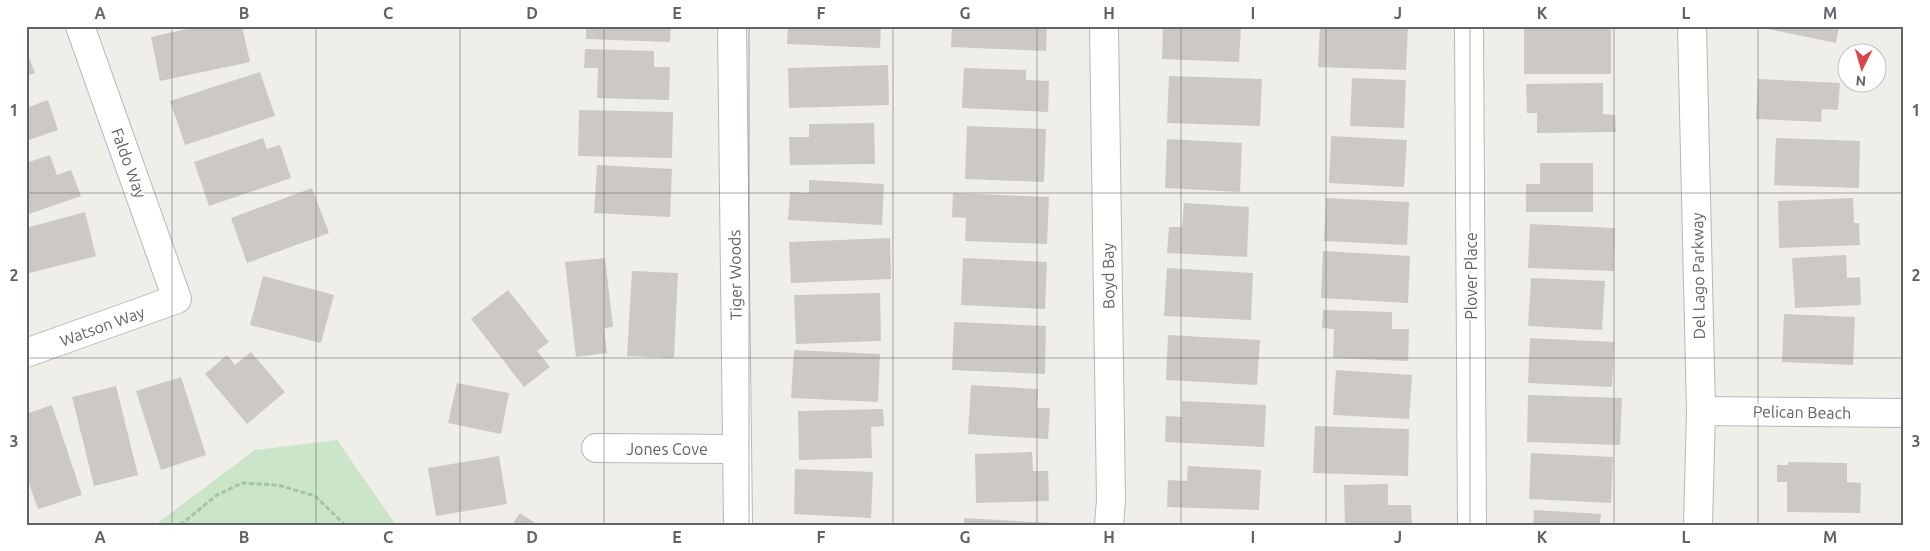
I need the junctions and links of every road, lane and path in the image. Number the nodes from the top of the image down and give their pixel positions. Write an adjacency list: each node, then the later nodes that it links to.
1 (80, 26): 6 (street, Faldo Way)
2 (732, 26): 11 (street, Tiger Woods)
3 (1104, 26): 15 (street, Boyd Bay)
4 (1469, 26): 16 (street, Plover Place)
5 (1692, 26): 8 (street, Del Lago Parkway)
6 (177, 299): 7 (street, Watson Way)
7 (26, 353)
8 (1700, 411): 9 (street, Pelican Beach); 17 (street, Del Lago Parkway)
9 (1904, 413)
10 (596, 448): 11 (street, Jones Cove)
11 (737, 449): 14 (street, Tiger Woods)
12 (180, 525): 13 (path)
13 (345, 525)
14 (738, 525)
15 (1109, 525)
16 (1472, 525)
17 (1698, 525)

